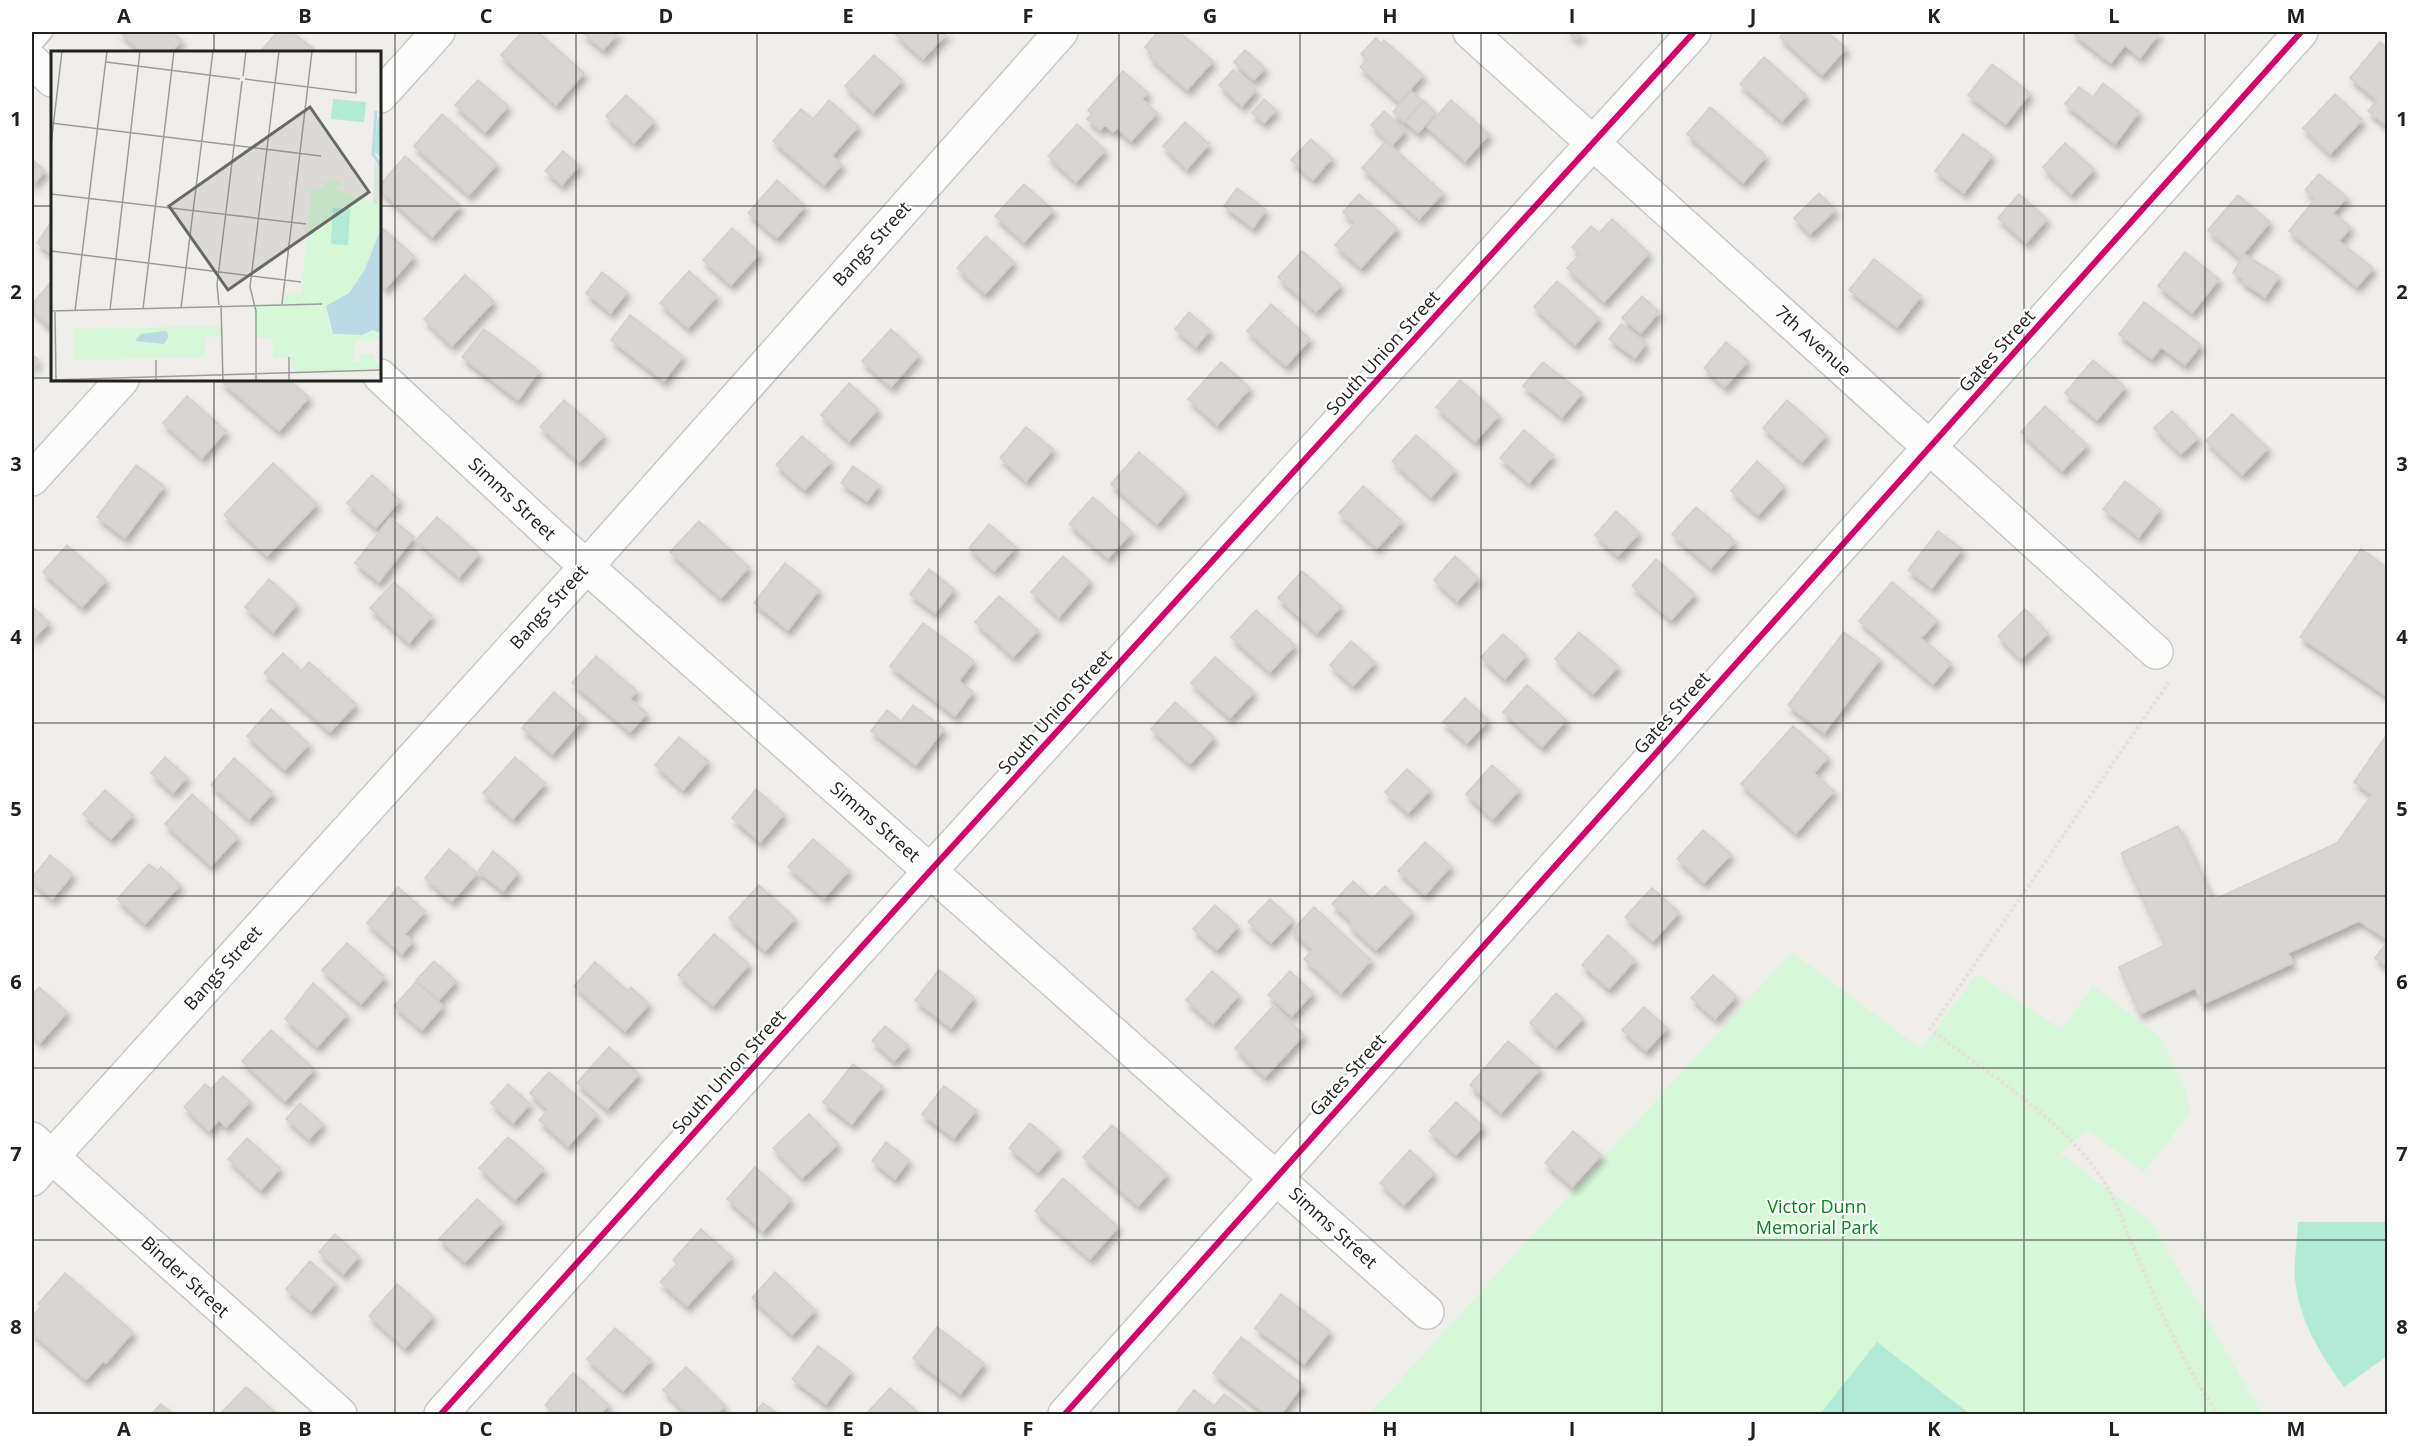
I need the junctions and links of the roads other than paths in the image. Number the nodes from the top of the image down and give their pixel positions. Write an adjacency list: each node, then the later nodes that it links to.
1 (44, 32): 7 (lane)
2 (438, 32): 10 (street)
3 (1061, 32): 16 (street, Bangs Street)
4 (1470, 32): 11 (street, 7th Avenue)
5 (1694, 32): 11 (street, South Union Street)
6 (2301, 32): 14 (street, Gates Street)
7 (32, 46)
8 (32, 61): 9 (street)
9 (51, 79)
10 (381, 95)
11 (1594, 142): 14 (street, 7th Avenue); 18 (street, South Union Street)
12 (381, 377): 16 (street, Simms Street)
13 (121, 381): 15 (street)
14 (1931, 448): 17 (street, 7th Avenue); 20 (street, Gates Street)
15 (32, 478)
16 (586, 567): 18 (street, Simms Street); 19 (street, Bangs Street)
17 (2164, 665)
18 (930, 871): 20 (street, Simms Street); 23 (street, South Union Street)
19 (38, 1158): 22 (street, Binder Street)
20 (1276, 1177): 21 (street, Simms Street); 24 (street, Gates Street)
21 (1427, 1312)
22 (340, 1414)
23 (441, 1414)
24 (1065, 1414)

